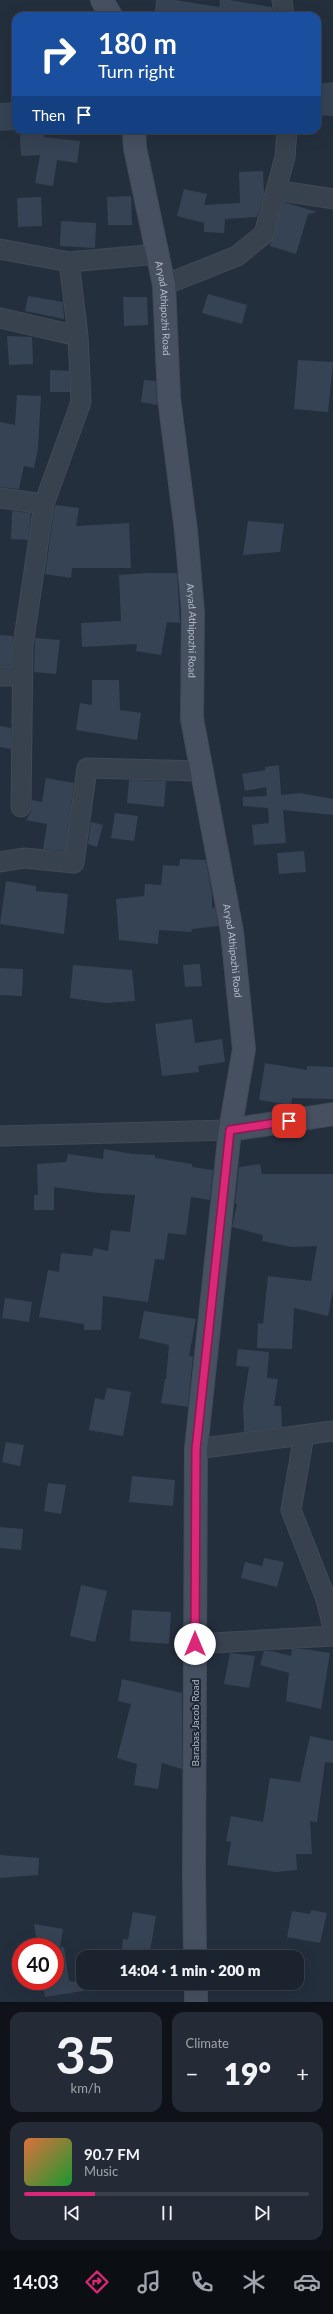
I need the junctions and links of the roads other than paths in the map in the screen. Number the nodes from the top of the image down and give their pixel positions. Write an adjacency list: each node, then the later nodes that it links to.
1 (102, 0): 3 (street)
2 (282, 0): 4 (street)
3 (109, 12)
4 (284, 12)
5 (134, 134): 10 (street, Aryad Athipozhi Road)
6 (287, 134): 7 (street)
7 (276, 190): 8 (street); 12 (street)
8 (333, 199)
9 (0, 249): 11 (street)
10 (158, 254): 11 (street); 12 (street, Aryad Athipozhi Road)
11 (69, 262): 14 (street)
12 (164, 285): 19 (street, Aryad Athipozhi Road)
13 (0, 318): 14 (street)
14 (78, 336): 16 (street)
15 (0, 498): 16 (street)
16 (44, 504): 18 (street)
17 (0, 676): 18 (street)
18 (22, 676): 20 (street)
19 (202, 771): 21 (street); 23 (street, Aryad Athipozhi Road)
20 (21, 807)
21 (0, 862)
22 (333, 1114): 23 (street)
23 (230, 1130): 24 (street); 27 (street, Barabas Jacob Road)
24 (0, 1136)
25 (333, 1431): 26 (street)
26 (304, 1435): 27 (street); 28 (street)
27 (196, 1449): 30 (street, Barabas Jacob Road)
28 (333, 1628)
29 (333, 1636): 30 (street)
30 (195, 1644): 31 (street, Barabas Jacob Road)
31 (195, 1950)
32 (196, 1990): 33 (street)
33 (196, 2002)

